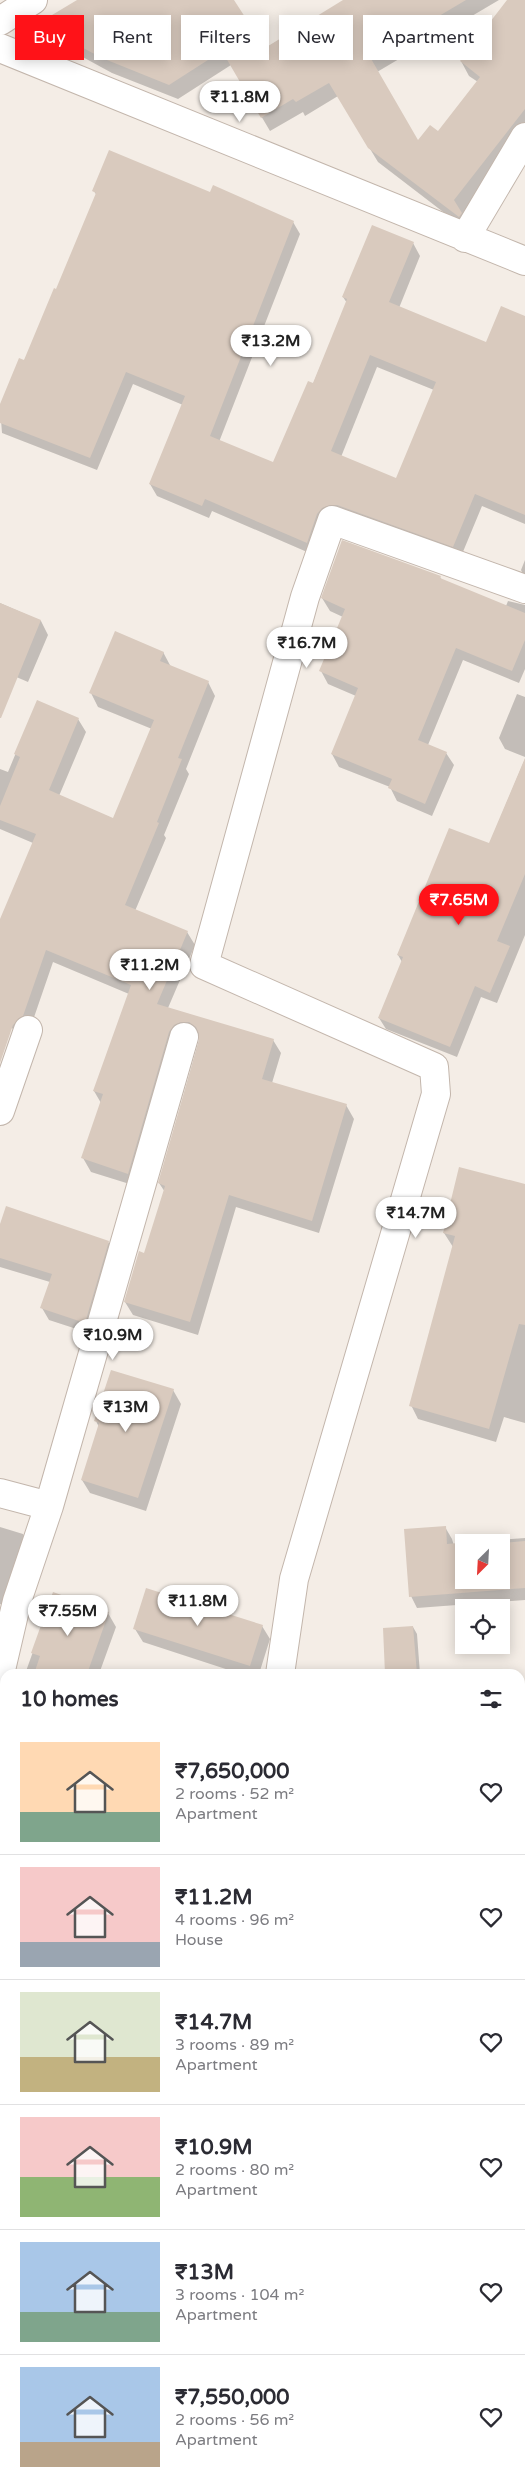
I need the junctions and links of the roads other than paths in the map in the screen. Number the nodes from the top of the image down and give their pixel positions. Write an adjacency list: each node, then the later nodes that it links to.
1 (33, 0): 2 (street)
2 (0, 21)
3 (0, 48): 5 (street)
4 (525, 137): 5 (street)
5 (465, 238): 6 (street)
6 (525, 261)
7 (525, 589): 14 (street)
8 (28, 1030): 10 (street)
9 (184, 1037): 12 (street)
10 (0, 1111)
11 (0, 1493): 12 (street)
12 (49, 1506): 13 (street)
13 (1, 1669)
14 (281, 1669)

